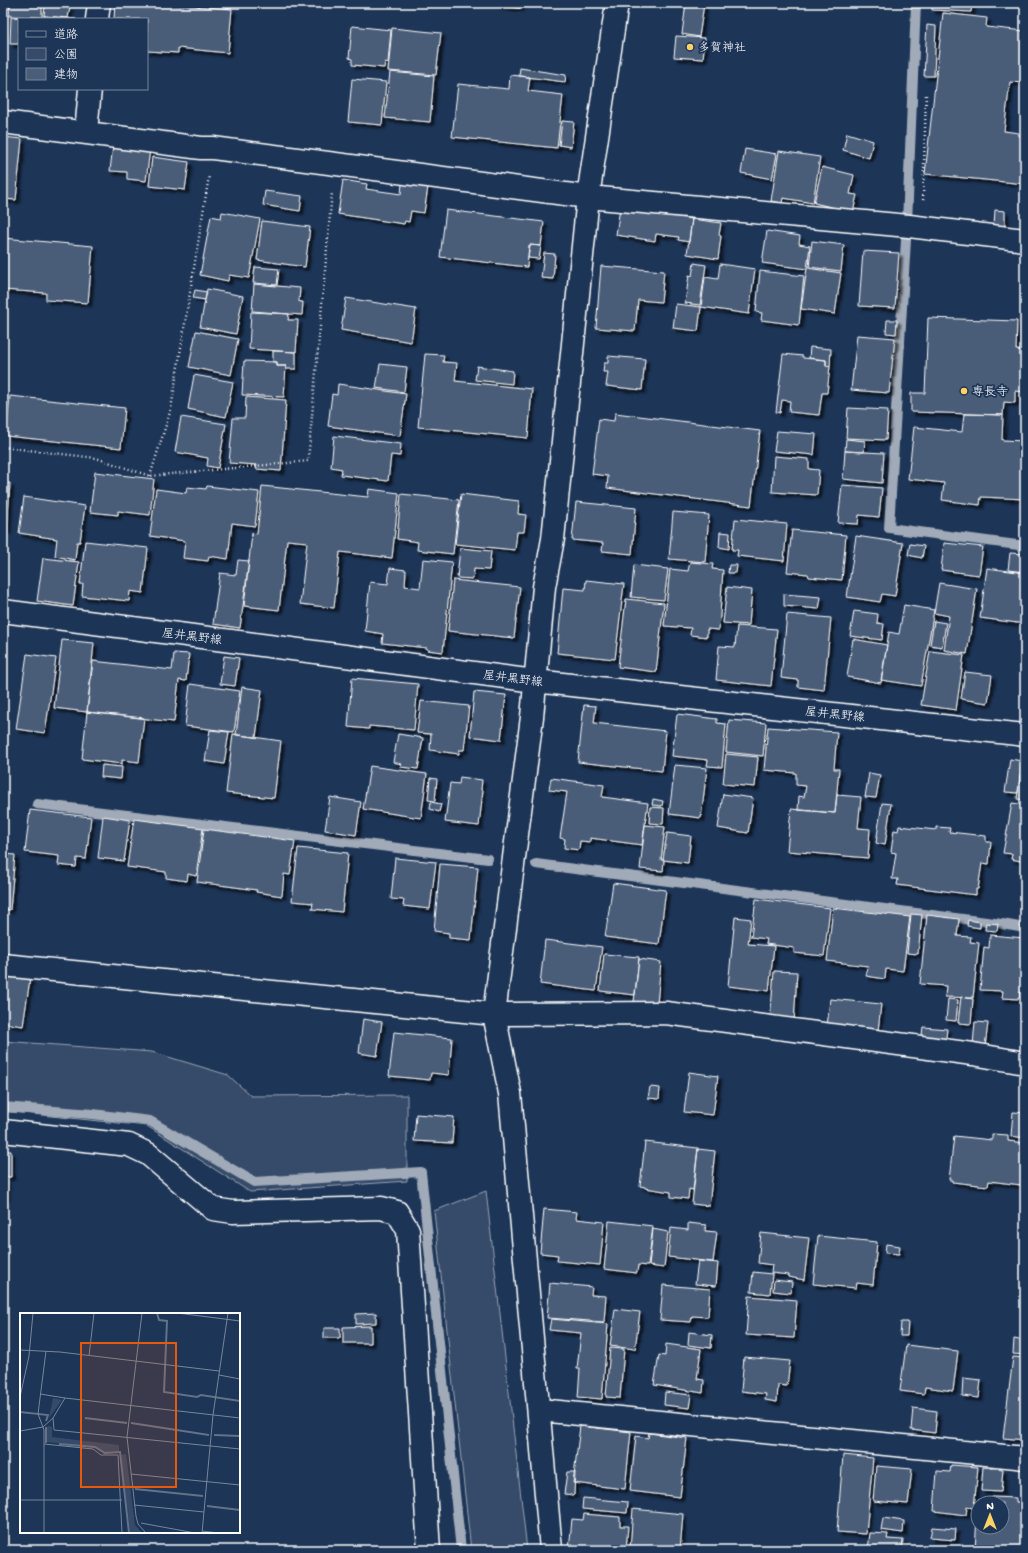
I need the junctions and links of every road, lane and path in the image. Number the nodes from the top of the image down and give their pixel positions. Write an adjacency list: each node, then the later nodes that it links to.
1 (99, 3): 3 (street)
2 (617, 3): 10 (street)
3 (97, 18)
4 (90, 90): 7 (street)
5 (926, 94): 11 (path)
6 (3, 122): 7 (street)
7 (86, 132): 8 (street)
8 (214, 148): 9 (street); 14 (path)
9 (334, 164): 10 (street); 14 (path)
10 (588, 197): 11 (street); 16 (street)
11 (922, 227): 12 (street)
12 (1025, 240)
13 (3, 448): 14 (path)
14 (150, 476)
15 (3, 611): 16 (street, 屋井黒野線)
16 (535, 681): 17 (street, 屋井黒野線); 19 (street)
17 (1025, 735)
18 (3, 965): 19 (street)
19 (494, 1014): 20 (street); 22 (street)
20 (1025, 1063)
21 (3, 1131): 24 (street)
22 (539, 1410): 23 (street); 25 (street)
23 (1025, 1458)
24 (430, 1550)
25 (551, 1550)

